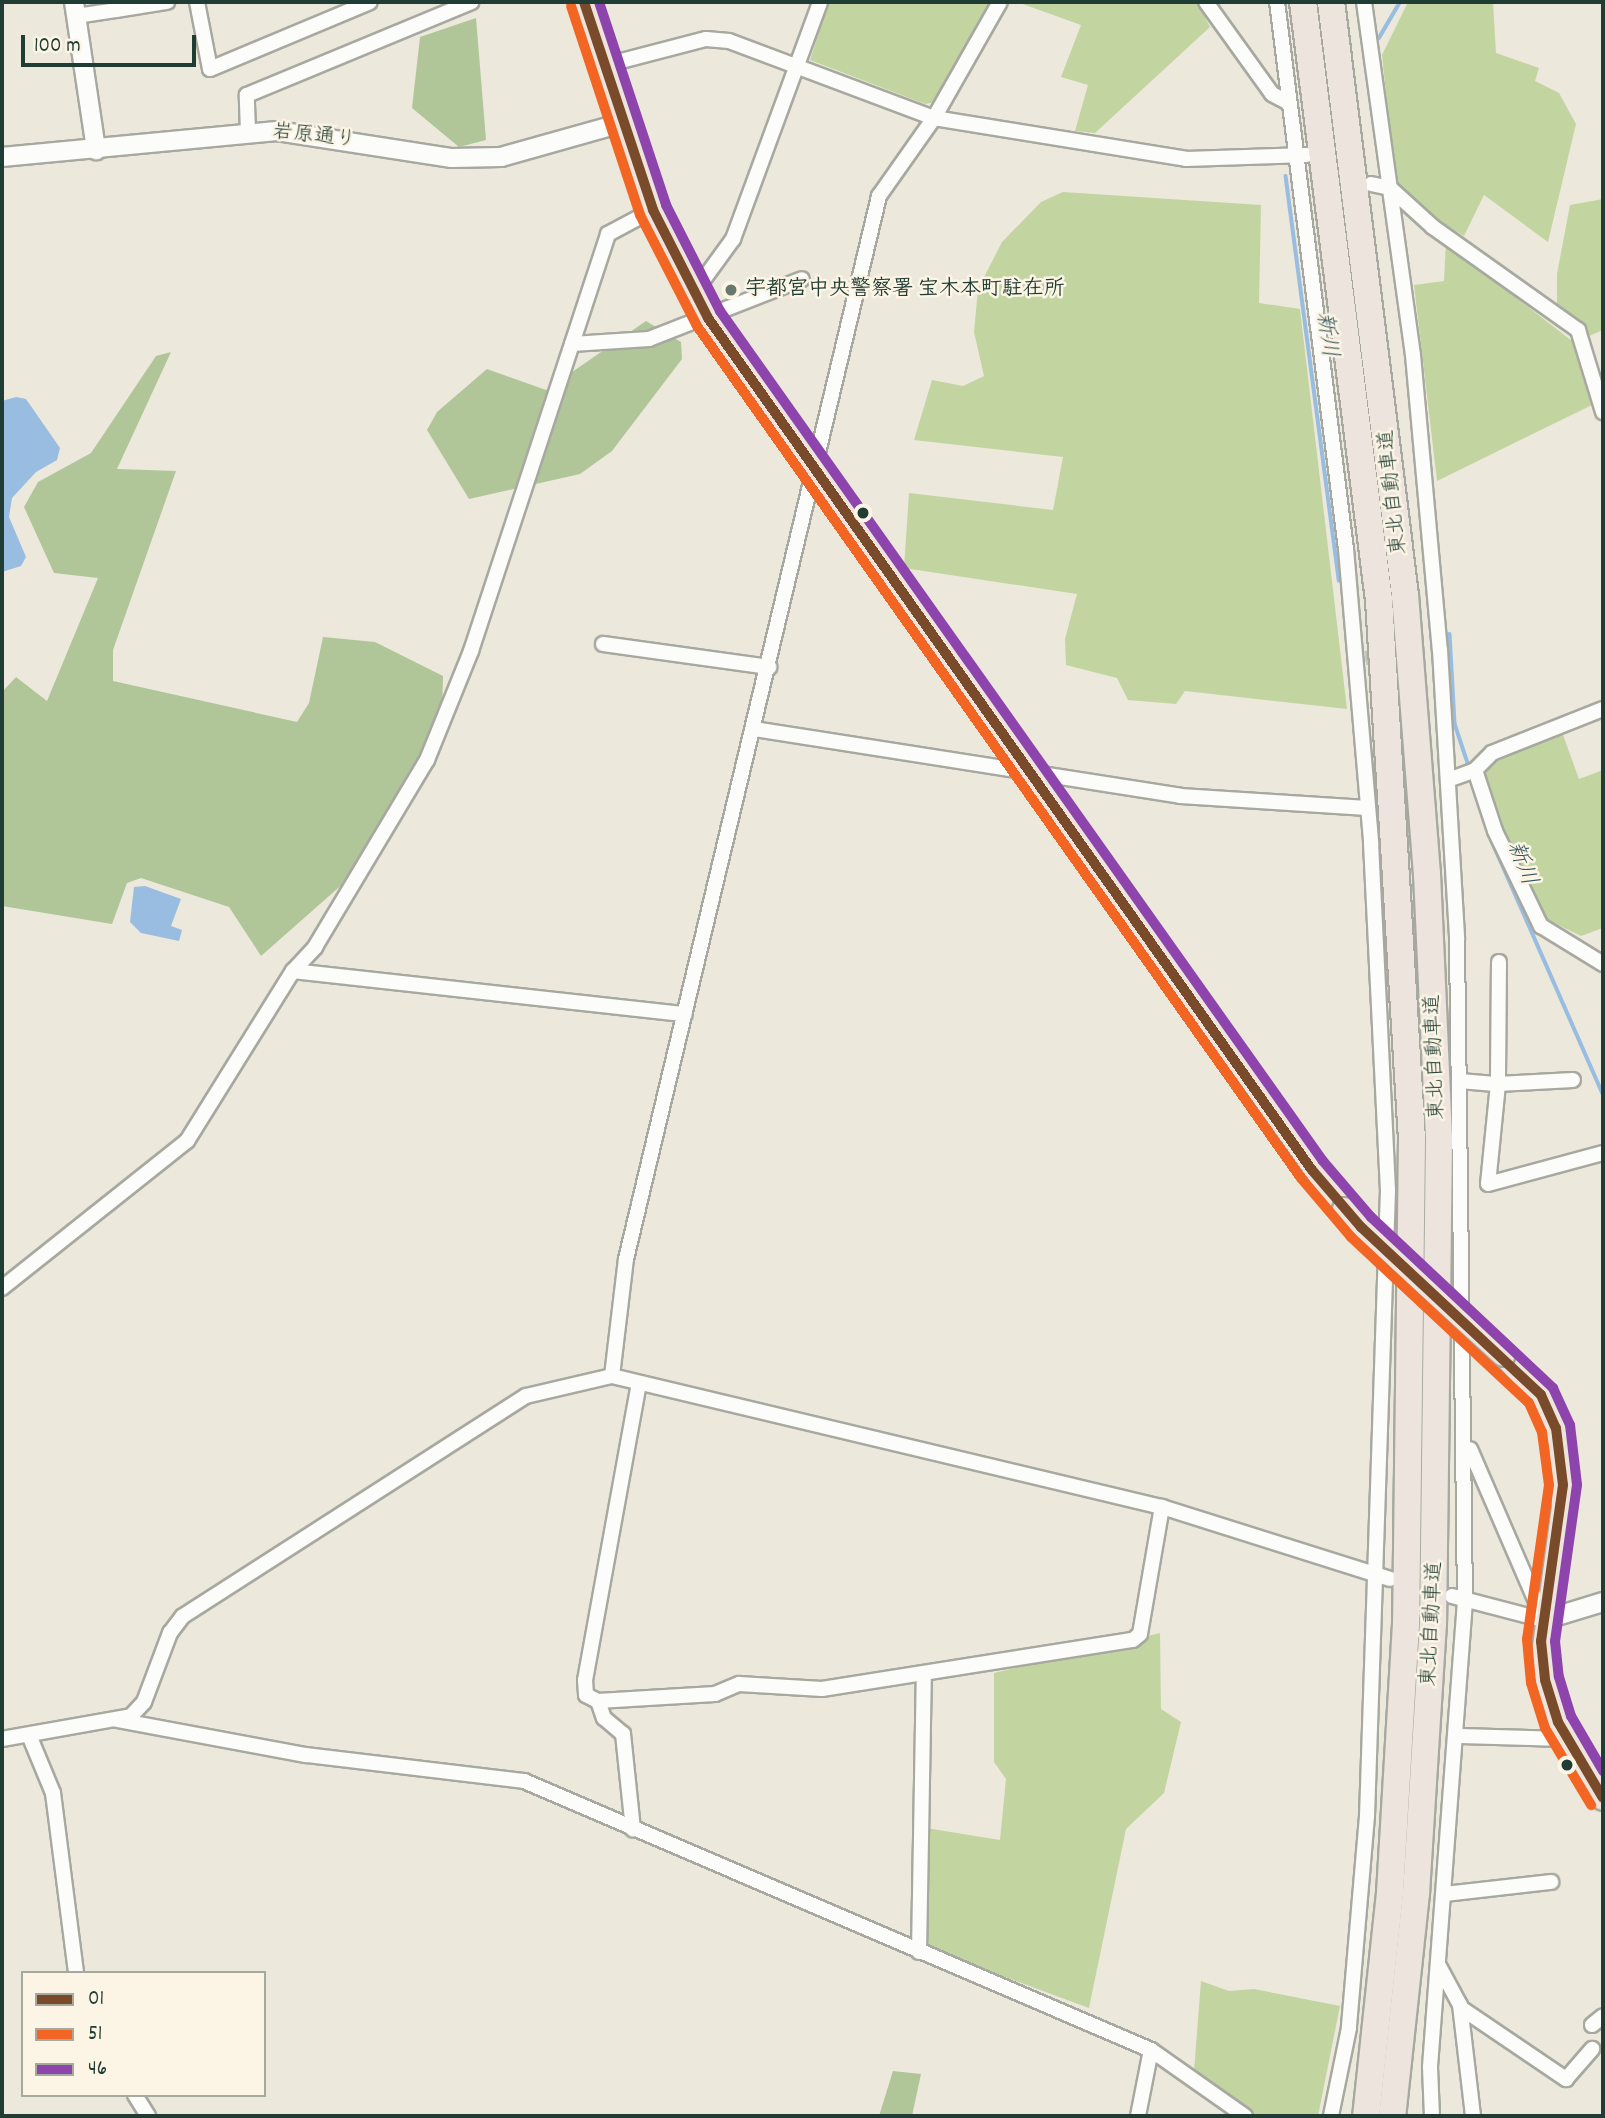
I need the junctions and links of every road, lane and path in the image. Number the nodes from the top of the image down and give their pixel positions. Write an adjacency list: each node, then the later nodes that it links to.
1 (167, 2): 13 (street)
2 (197, 2): 3 (street)
3 (370, 2)
4 (472, 2): 20 (street)
5 (584, 2): 15 (main road)
6 (820, 2): 16 (street)
7 (1000, 2): 18 (street)
8 (1206, 2): 17 (street)
9 (1277, 2): 17 (street)
10 (1303, 2): 80 (highway, 東北自動車道)
11 (1331, 2): 71 (highway, 東北自動車道)
12 (1364, 2): 25 (street)
13 (115, 6): 14 (street)
14 (75, 9): 21 (street)
15 (602, 66): 16 (street); 19 (main road)
16 (800, 69): 18 (street); 28 (street)
17 (1289, 103): 22 (street)
18 (934, 118): 22 (street); 32 (street)
19 (622, 123): 20 (street, 岩原通り); 26 (main road)
20 (248, 132): 21 (street, 岩原通り)
21 (96, 150): 23 (street, 岩原通り)
22 (1301, 155): 39 (street)
23 (2, 157)
24 (1371, 184): 25 (street)
25 (1390, 188): 31 (street); 38 (street)
26 (653, 211): 28 (main road); 30 (street)
27 (803, 279): 29 (street)
28 (693, 293): 29 (main road)
29 (708, 318): 30 (street); 32 (main road)
30 (572, 344): 42 (street)
31 (1603, 412)
32 (818, 469): 34 (street); 37 (main road)
33 (603, 644): 34 (street)
34 (769, 667): 36 (street)
35 (1603, 709): 38 (street)
36 (754, 729): 37 (street); 43 (street)
37 (1032, 773): 39 (street); 56 (main road, bridge)
38 (1462, 775): 41 (street); 45 (street)
39 (1368, 808): 53 (street)
40 (1499, 962): 46 (street)
41 (1603, 964)
42 (293, 971): 43 (street); 48 (street)
43 (685, 1014): 49 (street)
44 (1573, 1080): 46 (street)
45 (1460, 1081): 46 (street); 51 (street)
46 (1498, 1084): 47 (street)
47 (1603, 1153)
48 (2, 1288)
49 (612, 1377): 50 (street); 59 (street)
50 (639, 1382): 52 (street); 58 (street)
51 (1466, 1441): 54 (street); 56 (street)
52 (1162, 1507): 53 (street); 57 (street)
53 (1383, 1577): 79 (street)
54 (1459, 1598): 56 (street); 61 (street)
55 (1603, 1602): 56 (street)
56 (1544, 1620): 63 (main road)
57 (925, 1676): 58 (street); 68 (street)
58 (598, 1702): 65 (street)
59 (115, 1720): 60 (street); 65 (street)
60 (29, 1735): 62 (street); 70 (street)
61 (1459, 1736): 63 (street); 67 (street)
62 (2, 1739)
63 (1566, 1739): 64 (main road)
64 (1603, 1798)
65 (633, 1829): 68 (street)
66 (1551, 1882): 67 (street)
67 (1445, 1895): 69 (street)
68 (919, 1952): 74 (street)
69 (1438, 1965): 72 (street); 83 (street)
70 (76, 1971)
71 (1406, 1998): 81 (highway, 東北自動車道); 82 (highway)
72 (1461, 2008): 73 (street); 84 (street)
73 (1592, 2049)
74 (1151, 2050): 77 (street); 78 (street)
75 (136, 2097): 76 (street)
76 (148, 2116)
77 (1138, 2116)
78 (1245, 2116)
79 (1331, 2116)
80 (1366, 2116)
81 (1392, 2116)
82 (1405, 2116)
83 (1432, 2116)
84 (1473, 2116)

